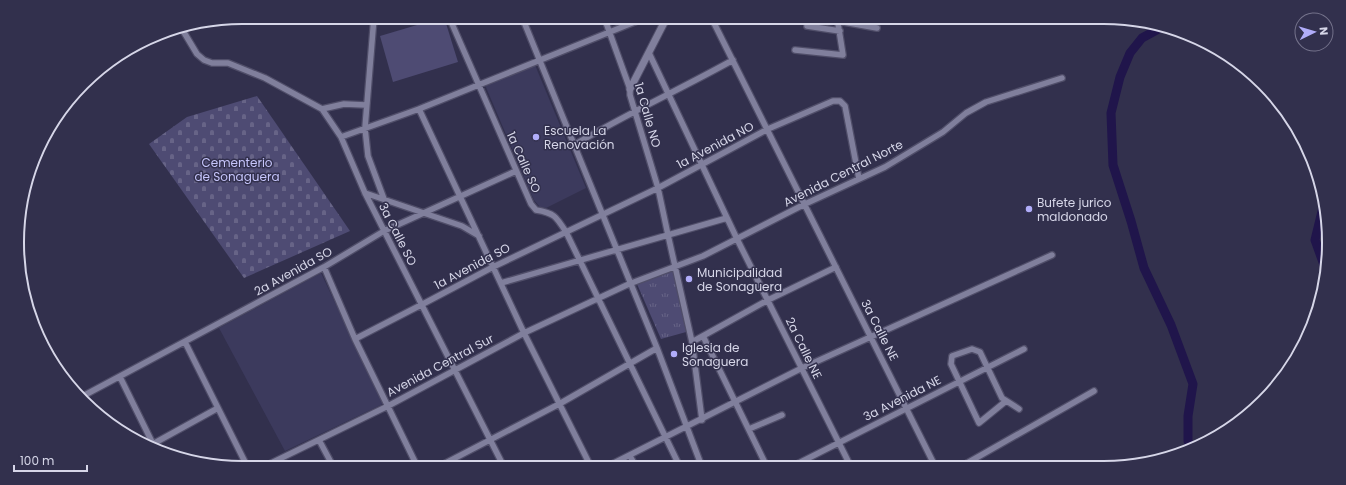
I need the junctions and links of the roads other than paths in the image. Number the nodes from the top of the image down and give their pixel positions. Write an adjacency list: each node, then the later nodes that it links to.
1 (373, 24): 23 (street)
2 (452, 24): 20 (street, 1a Calle SO)
3 (525, 24): 17 (street)
4 (606, 24): 12 (street, 1a Calle NO)
5 (628, 24): 12 (street)
6 (664, 24): 16 (street)
7 (715, 24): 18 (street, 3a Calle NE)
8 (839, 24): 13 (street)
9 (859, 24): 11 (street)
10 (807, 26): 13 (street)
11 (876, 28)
12 (609, 31): 17 (street); 21 (street, 1a Calle NO)
13 (840, 31): 15 (street)
14 (184, 32): 25 (street)
15 (795, 50)
16 (649, 54): 21 (street); 22 (street, 2a Calle NE)
17 (539, 60): 20 (street); 30 (street)
18 (733, 60): 22 (street); 28 (street, 3a Calle NE)
19 (1062, 78): 33 (street, Avenida Central Norte)
20 (479, 84): 24 (street); 32 (street, 1a Calle SO)
21 (630, 89): 26 (street, 1a Calle NO)
22 (669, 95): 26 (street); 31 (street, 2a Calle NE)
23 (366, 105): 25 (street); 27 (street)
24 (419, 108): 27 (street); 36 (street)
25 (322, 109): 29 (street, 3a Calle SO)
26 (635, 112): 30 (street); 34 (street, 1a Calle NO)
27 (365, 128): 29 (street); 37 (street)
28 (768, 130): 31 (street, 1a Avenida NO); 33 (street, 1a Avenida NO); 38 (street, 3a Calle NE)
29 (341, 137): 35 (street, 3a Calle SO)
30 (574, 145): 40 (street)
31 (702, 164): 34 (street, 1a Avenida NO); 41 (street, 2a Calle NE)
32 (516, 171): 36 (street, 2a Avenida SO); 43 (street, 1a Calle SO)
33 (859, 179): 38 (street, Avenida Central Norte)
34 (658, 188): 40 (street, 1a Avenida NO); 45 (street, 1a Calle NO)
35 (365, 193): 37 (street); 42 (street, 3a Calle SO)
36 (461, 196): 39 (street, 2a Avenida SO); 44 (street)
37 (384, 199): 39 (street)
38 (805, 204): 46 (street, Avenida Central Norte); 53 (street, 3a Calle NE)
39 (421, 213): 42 (street, 2a Avenida SO); 44 (street)
40 (602, 215): 43 (street, 1a Avenida SO); 47 (street)
41 (727, 218): 45 (street); 46 (street, 2a Calle NE)
42 (384, 231): 50 (street, 2a Avenida SO); 58 (street, 3a Calle SO)
43 (566, 232): 49 (street, 1a Calle SO); 51 (street, 1a Avenida SO)
44 (479, 236): 51 (street)
45 (668, 236): 47 (street); 52 (street, 1a Calle NO)
46 (737, 239): 52 (street, Avenida Central Norte); 57 (street, 2a Calle NE)
47 (616, 250): 49 (street); 55 (street)
48 (1052, 255): 61 (street)
49 (580, 262): 54 (street); 56 (street, 1a Calle SO)
50 (324, 267): 62 (street); 63 (street, 2a Avenida SO)
51 (493, 267): 54 (street); 58 (street, 1a Avenida SO)
52 (675, 267): 55 (street, Avenida Central Norte); 64 (street, 1a Calle NO)
53 (836, 267): 57 (street); 61 (street, 3a Calle NE)
54 (501, 283): 59 (street)
55 (630, 284): 56 (street, Avenida Central Sur); 65 (street)
56 (598, 299): 59 (street, Avenida Central Sur); 67 (street, 1a Calle SO)
57 (768, 300): 60 (street); 69 (street, 2a Calle NE)
58 (421, 306): 62 (street, 1a Avenida SO); 70 (street, 3a Calle SO)
59 (524, 333): 70 (street, Avenida Central Sur); 76 (street)
60 (703, 336): 64 (street); 77 (street)
61 (871, 336): 69 (street); 80 (street, 3a Calle NE)
62 (355, 339): 78 (street)
63 (185, 342): 71 (street, 2a Avenida SO); 79 (street)
64 (692, 342): 83 (street, 1a Calle NO)
65 (657, 348): 67 (street); 84 (street)
66 (1024, 349): 68 (street, 3a Avenida NE)
67 (630, 364): 76 (street); 86 (street, 1a Calle SO)
68 (987, 367): 72 (street, 3a Avenida NE); 72 (street); 75 (street)
69 (802, 368): 77 (street); 91 (street, 2a Calle NE)
70 (455, 370): 78 (street, Avenida Central Sur); 89 (street, 3a Calle SO)
71 (120, 376): 74 (street, 2a Avenida SO); 87 (street)
72 (959, 381): 75 (street); 80 (street, 3a Avenida NE)
73 (1094, 391): 108 (street)
74 (86, 395)
75 (1006, 401): 81 (street)
76 (561, 403): 89 (street); 99 (street)
77 (736, 403): 83 (street); 85 (street)
78 (388, 406): 88 (street, Avenida Central Sur); 96 (street)
79 (218, 408): 90 (street); 93 (street)
80 (907, 408): 91 (street, 3a Avenida NE); 107 (street, 3a Calle NE)
81 (1019, 409)
82 (782, 415): 85 (street)
83 (702, 420): 84 (street)
84 (687, 427): 86 (street); 103 (street)
85 (749, 430): 104 (street)
86 (666, 438): 92 (street); 102 (street, 1a Calle SO)
87 (150, 440)
88 (319, 440): 94 (street, Avenida Central Sur); 95 (street)
89 (490, 440): 97 (street); 98 (street, 3a Calle SO)
90 (156, 443)
91 (839, 443): 105 (street, 3a Avenida NE); 106 (street, 2a Calle NE)
92 (630, 456): 100 (street); 101 (street)
93 (244, 461)
94 (276, 461)
95 (330, 461)
96 (415, 461)
97 (450, 461)
98 (501, 461)
99 (588, 461)
100 (619, 461)
101 (633, 461)
102 (677, 461)
103 (700, 461)
104 (764, 461)
105 (803, 461)
106 (847, 461)
107 (933, 461)
108 (971, 461)

